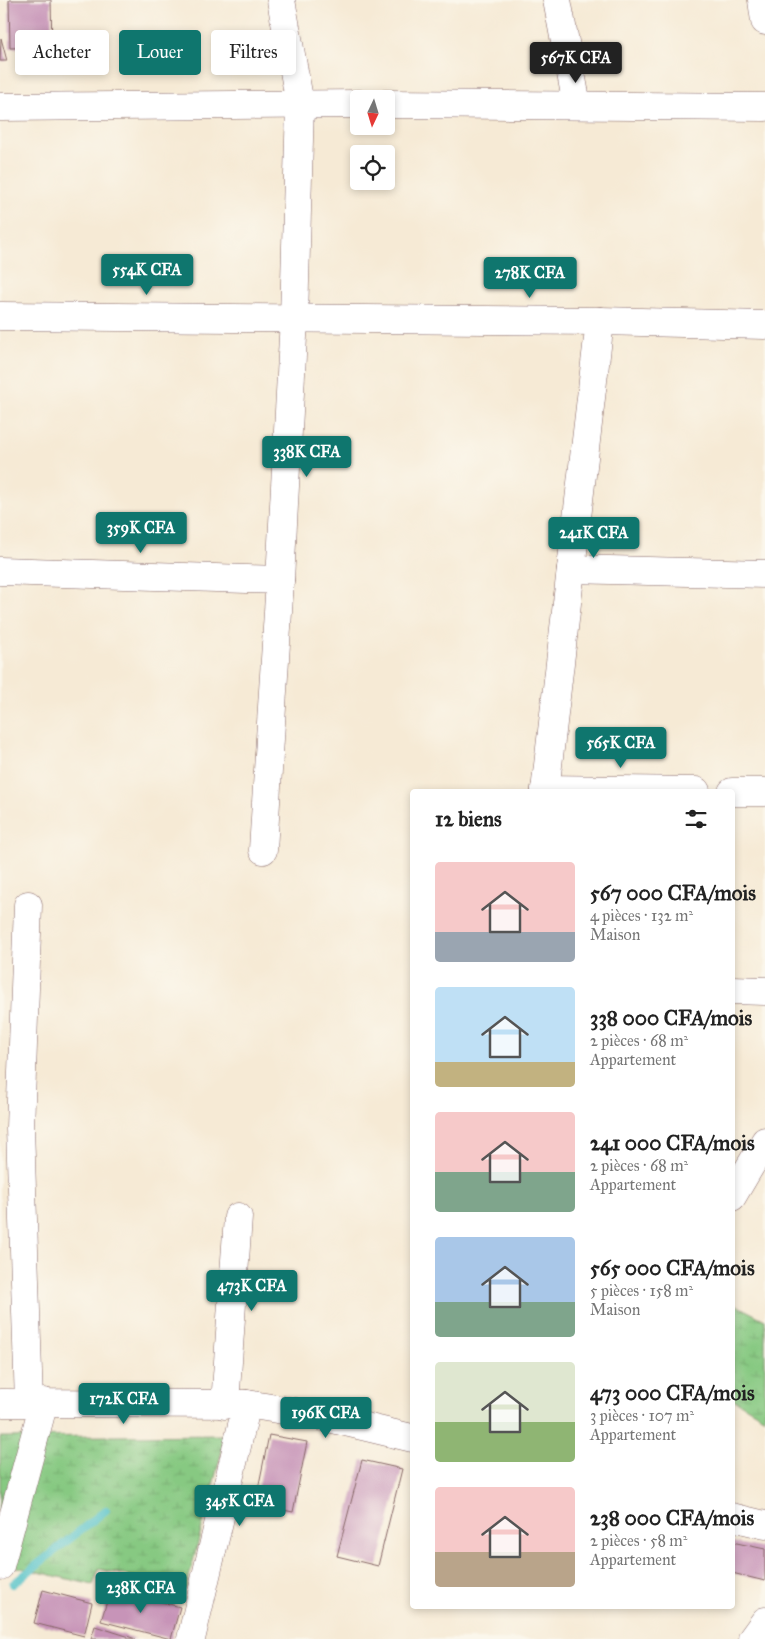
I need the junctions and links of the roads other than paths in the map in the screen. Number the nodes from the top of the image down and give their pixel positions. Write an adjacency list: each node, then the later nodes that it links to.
1 (281, 0): 5 (street)
2 (557, 0): 8 (street)
3 (762, 0): 4 (street)
4 (765, 21)
5 (300, 104): 6 (street); 9 (street); 12 (street)
6 (350, 104)
7 (395, 104): 8 (street)
8 (576, 105): 10 (street)
9 (0, 107)
10 (765, 107)
11 (0, 316): 12 (street)
12 (294, 318): 13 (street); 18 (street)
13 (600, 321): 14 (street); 15 (street)
14 (765, 324)
15 (571, 569): 17 (street); 19 (street)
16 (0, 571): 18 (street)
17 (765, 574)
18 (280, 580): 22 (street)
19 (545, 789)
20 (735, 792): 21 (street)
21 (765, 792)
22 (262, 850)
23 (28, 905): 26 (street)
24 (735, 990): 25 (street)
25 (765, 990)
26 (10, 1128): 30 (street)
27 (765, 1141): 28 (street)
28 (735, 1192)
29 (238, 1217): 32 (street)
30 (36, 1402): 31 (street); 32 (street); 36 (street)
31 (0, 1403)
32 (236, 1404): 33 (street); 38 (street)
33 (410, 1438)
34 (735, 1518): 35 (street)
35 (765, 1525)
36 (0, 1566)
37 (765, 1621): 39 (street)
38 (191, 1639)
39 (752, 1639)

